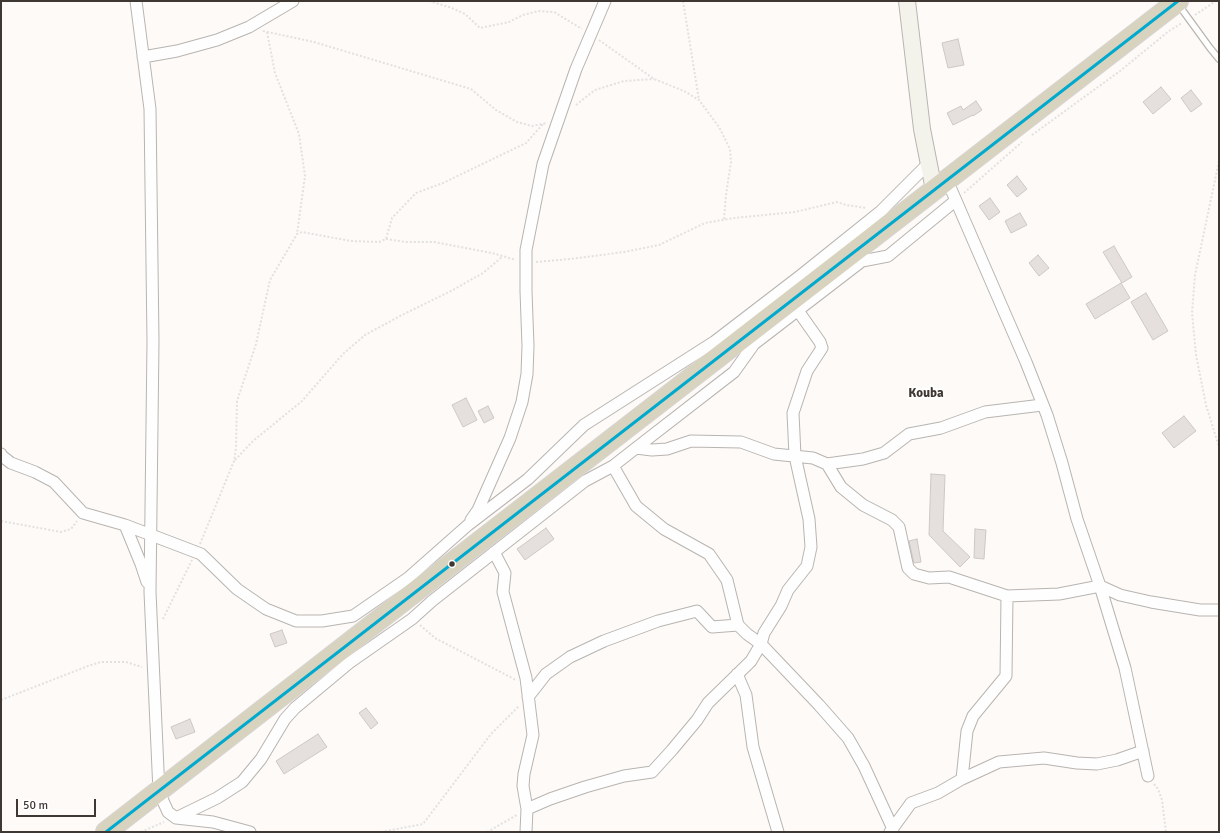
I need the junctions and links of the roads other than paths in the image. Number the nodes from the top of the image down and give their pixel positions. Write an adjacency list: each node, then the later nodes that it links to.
1 (136, 1): 6 (street)
2 (292, 1): 6 (street)
3 (605, 1): 19 (street)
4 (907, 1): 8 (street)
5 (1178, 2): 7 (lane); 9 (highway)
6 (144, 57): 20 (street)
7 (1219, 59)
8 (928, 163): 9 (street); 19 (street)
9 (940, 185): 10 (street); 11 (highway)
10 (955, 201): 11 (street); 12 (street)
11 (795, 305): 13 (street); 15 (street); 33 (highway)
12 (1042, 405): 16 (street); 22 (street)
13 (636, 448): 15 (street); 17 (street)
14 (1, 454): 18 (street)
15 (795, 456): 16 (street); 27 (street)
16 (827, 464): 24 (street)
17 (613, 466): 21 (street); 26 (street)
18 (125, 525): 20 (street); 23 (street)
19 (468, 525): 20 (street)
20 (150, 535): 23 (street)
21 (494, 552): 29 (street); 35 (street)
22 (1100, 586): 24 (street); 25 (street); 30 (street)
23 (150, 592): 33 (street)
24 (1007, 596): 32 (street)
25 (1219, 610)
26 (738, 625): 27 (street); 29 (street)
27 (761, 644): 28 (street); 36 (street)
28 (738, 674): 34 (street); 40 (street)
29 (527, 691): 34 (street)
30 (1143, 751): 31 (street); 32 (street)
31 (1148, 776)
32 (962, 779): 36 (street)
33 (159, 792): 35 (street); 37 (highway)
34 (527, 809): 39 (street)
35 (171, 819): 38 (street)
36 (892, 830)
37 (106, 832)
38 (250, 832)
39 (526, 832)
40 (777, 832)

